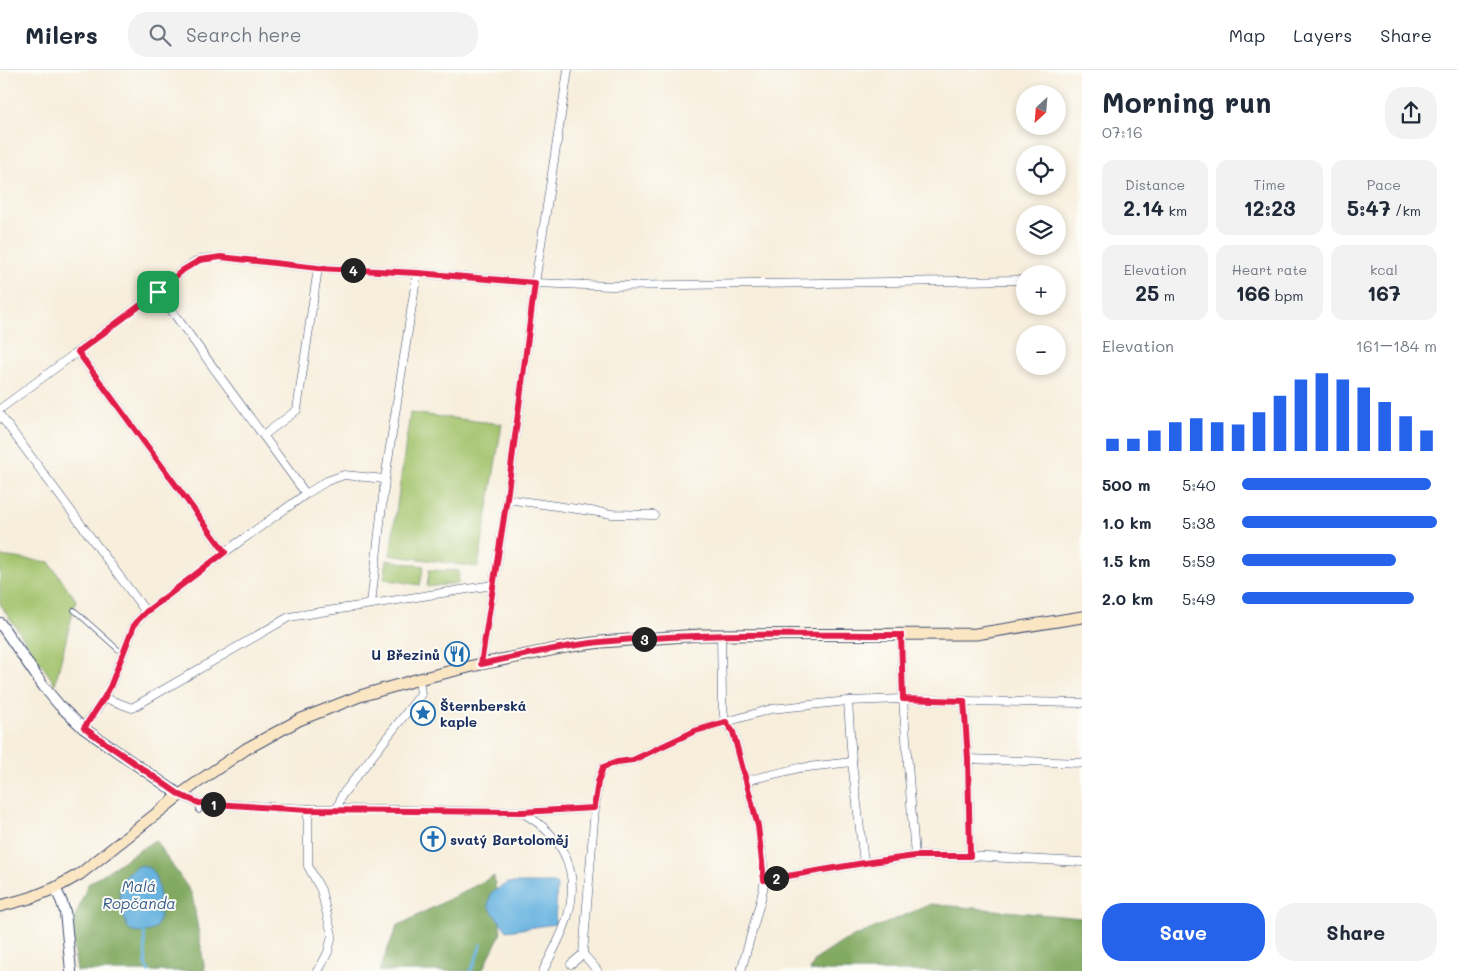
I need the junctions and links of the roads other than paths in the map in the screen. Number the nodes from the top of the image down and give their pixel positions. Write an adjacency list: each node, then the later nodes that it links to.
1 (568, 70): 5 (street)
2 (318, 268): 3 (street); 6 (street); 10 (street)
3 (418, 273): 5 (street); 11 (street)
4 (1016, 280): 5 (street)
5 (535, 283): 13 (street)
6 (158, 292): 7 (street); 10 (street)
7 (78, 352): 8 (street); 15 (street)
8 (0, 409)
9 (0, 415): 19 (street)
10 (264, 435): 12 (street)
11 (385, 479): 12 (street); 17 (street)
12 (306, 494): 15 (street)
13 (507, 498): 14 (street); 16 (street)
14 (654, 515)
15 (225, 552): 19 (street)
16 (493, 585): 17 (street); 25 (street)
17 (371, 604): 27 (street)
18 (74, 610): 24 (lane)
19 (146, 612): 24 (street)
20 (1082, 618): 22 (main road)
21 (0, 623): 33 (street)
22 (901, 635): 23 (main road); 28 (street)
23 (721, 636): 25 (main road); 32 (street)
24 (123, 654): 27 (street)
25 (481, 664): 26 (main road)
26 (419, 679): 38 (main road); 40 (street)
27 (104, 698): 33 (street)
28 (903, 699): 29 (street); 30 (street); 43 (street)
29 (848, 701): 32 (street); 35 (street)
30 (964, 701): 31 (street); 34 (street)
31 (1082, 703)
32 (726, 722): 37 (street); 39 (street)
33 (84, 728): 38 (street)
34 (968, 759): 36 (street); 44 (street)
35 (852, 762): 37 (street); 46 (street)
36 (1082, 763)
37 (745, 781): 47 (street)
38 (180, 795): 41 (street); 48 (main road)
39 (594, 808): 42 (street); 50 (street)
40 (337, 809): 41 (street); 42 (street)
41 (308, 810): 54 (street)
42 (521, 812): 55 (street)
43 (915, 856): 44 (street); 46 (street)
44 (970, 856): 45 (street)
45 (1082, 862)
46 (864, 863): 47 (street)
47 (764, 880): 56 (street)
48 (55, 888): 49 (main road); 53 (street)
49 (0, 906)
50 (583, 954): 51 (street); 52 (street)
51 (571, 964)
52 (597, 970)
53 (71, 971)
54 (317, 971)
55 (543, 971)
56 (740, 971)

